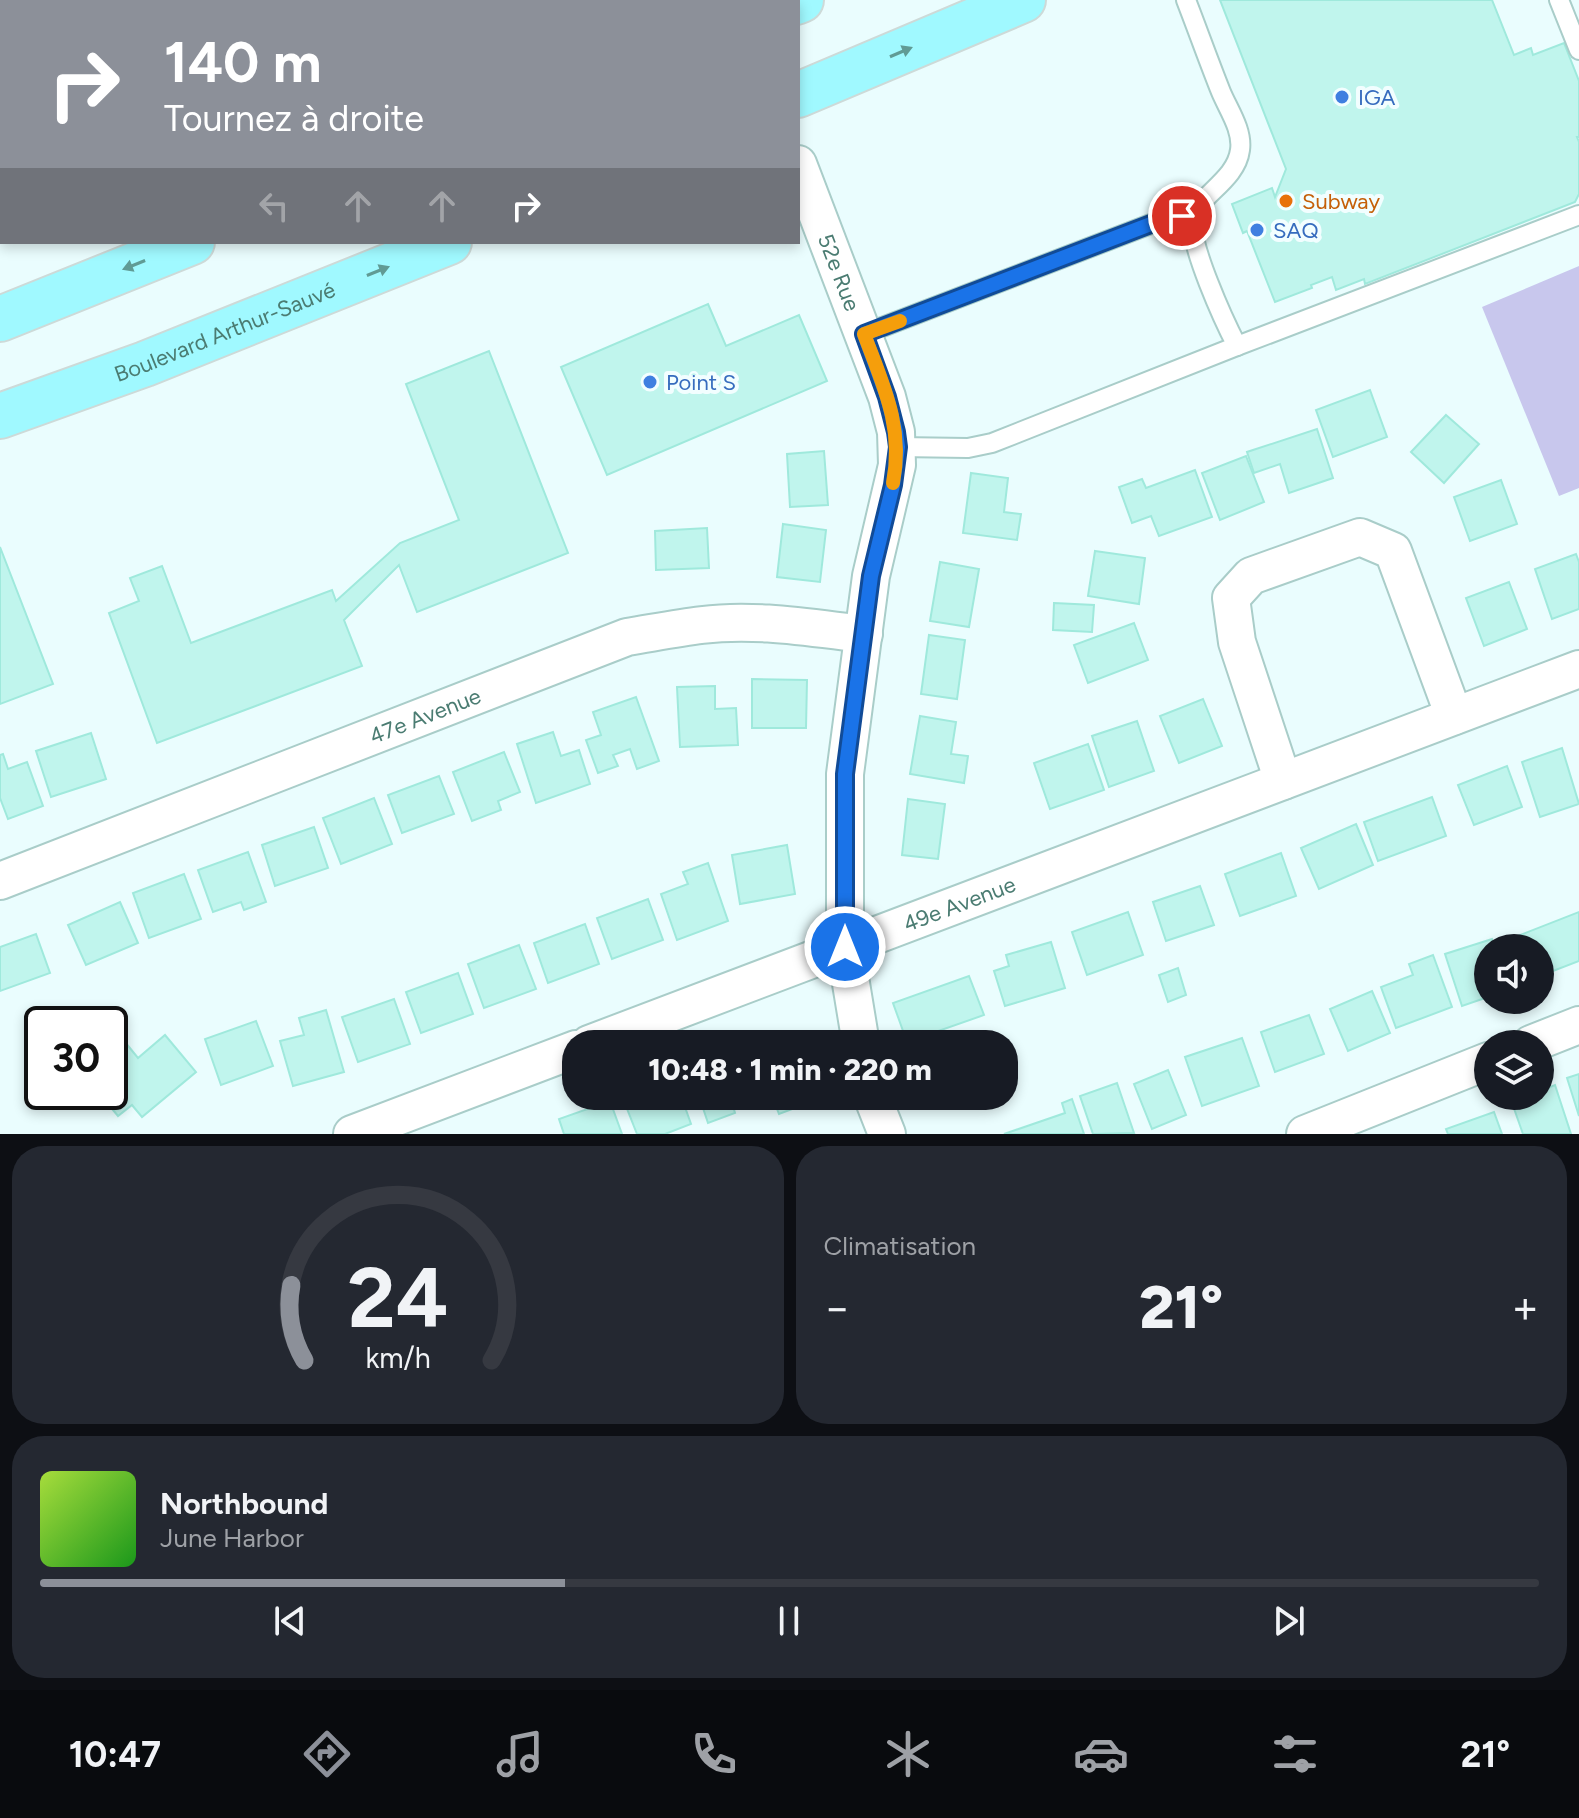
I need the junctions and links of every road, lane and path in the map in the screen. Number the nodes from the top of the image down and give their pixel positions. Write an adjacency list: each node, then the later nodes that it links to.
1 (1023, 0): 5 (main road, one-way to 1)
2 (1186, 0): 8 (lane)
3 (1559, 0): 4 (lane)
4 (1579, 50)
5 (800, 94)
6 (800, 169): 12 (street, 52e Rue)
7 (1579, 215): 13 (lane)
8 (1193, 218): 12 (lane); 13 (lane)
9 (187, 244): 11 (main road, one-way to 11)
10 (444, 244): 14 (main road, Boulevard Arthur-Sauvé, one-way to 10)
11 (0, 319)
12 (864, 334): 15 (street, 52e Rue)
13 (1237, 346): 15 (lane)
14 (0, 416)
15 (898, 447): 16 (street, 52e Rue)
16 (864, 634): 20 (street, 47e Avenue); 21 (street, 52e Rue)
17 (1579, 669): 18 (street, 49e Avenue)
18 (1454, 716): 19 (street, 49e Avenue); 19 (street)
19 (1283, 781): 21 (street, 49e Avenue)
20 (0, 881)
21 (845, 947): 23 (street, 49e Avenue); 24 (street, 52e Rue)
22 (1579, 1025): 25 (street)
23 (626, 1030)
24 (859, 1030)
25 (1554, 1035)
26 (562, 1054): 29 (street)
27 (1474, 1067): 31 (street)
28 (878, 1110): 30 (street)
29 (352, 1134)
30 (887, 1134)
31 (1305, 1134)

